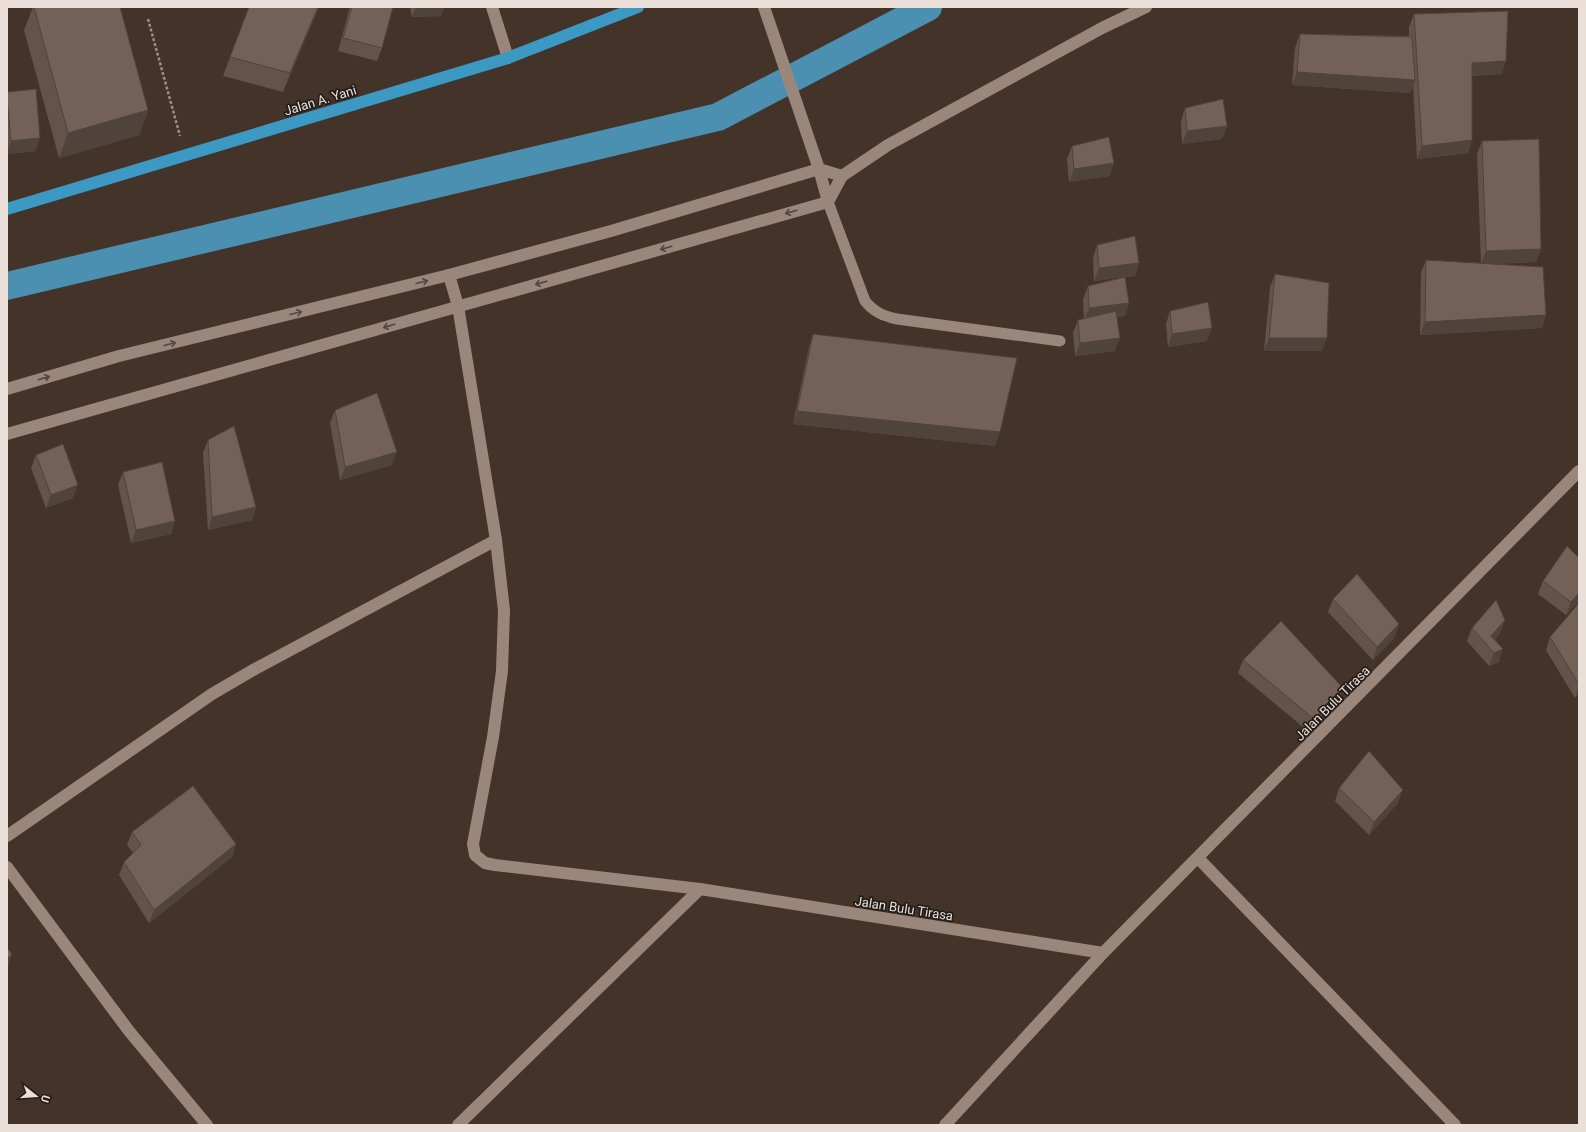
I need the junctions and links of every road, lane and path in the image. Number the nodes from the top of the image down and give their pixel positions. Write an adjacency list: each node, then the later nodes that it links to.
1 (492, 7): 6 (street)
2 (638, 7): 6 (highway, Jalan A. Yani)
3 (764, 7): 8 (street)
4 (1146, 7): 9 (street)
5 (148, 19): 7 (path)
6 (508, 58): 7 (highway, Jalan A. Yani)
7 (185, 156): 11 (highway, Jalan A. Yani)
8 (820, 169): 9 (street); 10 (street); 12 (street)
9 (842, 176): 10 (street)
10 (828, 202): 13 (street, one-way to 13); 14 (lane)
11 (7, 209)
12 (449, 275): 13 (street); 15 (street, one-way to 12)
13 (458, 306): 16 (street, one-way to 16); 18 (street)
14 (1060, 341)
15 (7, 389)
16 (7, 434)
17 (1579, 471): 20 (street, Jalan Bulu Tirasa)
18 (496, 540): 19 (street); 22 (street, Jalan Bulu Tirasa)
19 (7, 836)
20 (1198, 858): 23 (street, Jalan Bulu Tirasa); 27 (street)
21 (7, 867): 24 (street)
22 (700, 889): 23 (street, Jalan Bulu Tirasa); 25 (street)
23 (1103, 953): 26 (street, Jalan Bulu Tirasa)
24 (207, 1125)
25 (458, 1125)
26 (945, 1125)
27 (1455, 1125)

